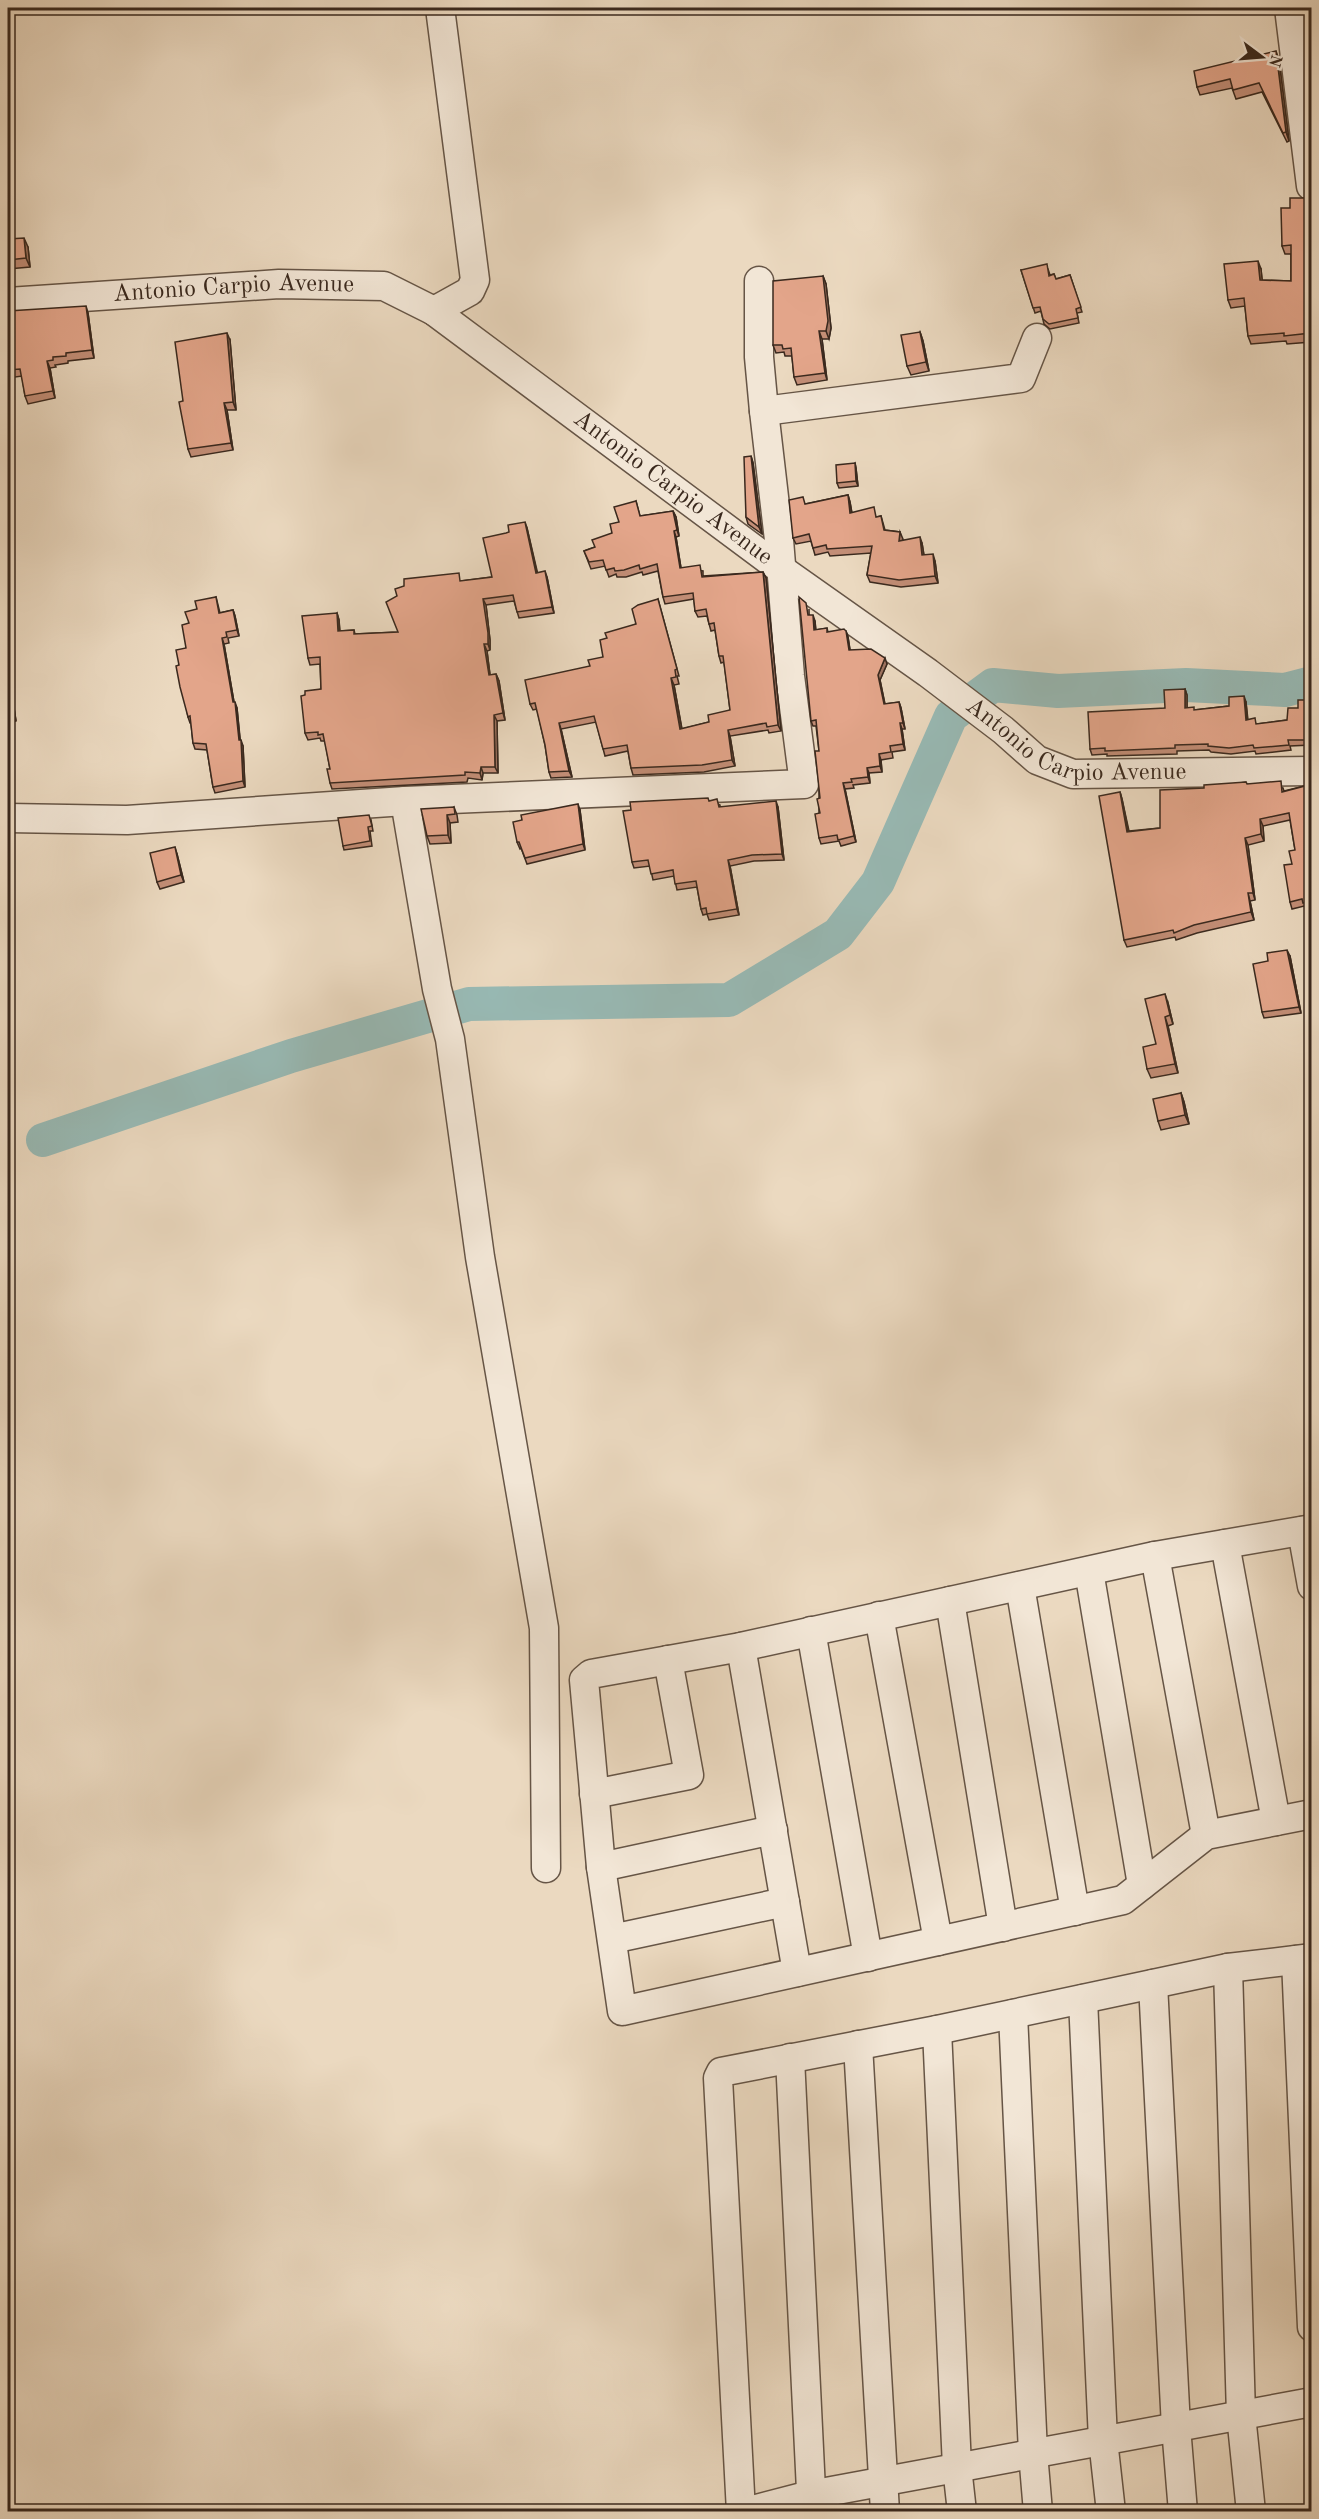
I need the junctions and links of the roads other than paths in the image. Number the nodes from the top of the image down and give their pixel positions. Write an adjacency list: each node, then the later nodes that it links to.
1 (440, 8): 6 (street)
2 (1289, 8): 3 (street)
3 (1311, 186)
4 (759, 280): 8 (street)
5 (8, 302): 6 (street, Antonio Carpio Avenue)
6 (434, 311): 9 (street, Antonio Carpio Avenue)
7 (1037, 338): 8 (street)
8 (764, 411): 9 (street)
9 (782, 570): 10 (street, Antonio Carpio Avenue); 11 (street)
10 (1311, 771)
11 (405, 801): 12 (street); 30 (street)
12 (8, 818)
13 (1307, 1530): 14 (street); 18 (street)
14 (1225, 1544): 15 (street); 26 (street)
15 (1155, 1556): 16 (street); 28 (street)
16 (1089, 1571): 17 (street); 31 (street)
17 (1020, 1586): 19 (street); 33 (street)
18 (1311, 1586)
19 (950, 1601): 20 (street); 34 (street)
20 (879, 1617): 21 (street); 36 (street)
21 (812, 1631): 22 (street); 37 (street)
22 (741, 1647): 23 (street); 27 (street)
23 (668, 1660): 24 (street); 24 (street)
24 (594, 1794): 29 (street)
25 (1311, 1814): 26 (street)
26 (1276, 1821): 28 (street)
27 (773, 1830): 29 (street); 32 (street)
28 (1206, 1834): 31 (street)
29 (601, 1866): 35 (street)
30 (546, 1868)
31 (1142, 1885): 33 (street)
32 (785, 1902): 35 (street); 40 (street)
33 (1075, 1911): 34 (street)
34 (1004, 1927): 36 (street)
35 (612, 1939): 40 (street)
36 (938, 1941): 37 (street)
37 (868, 1957): 40 (street)
38 (1304, 1959): 39 (street); 47 (street)
39 (1228, 1968): 41 (street); 49 (street)
40 (797, 1972)
41 (1153, 1984): 42 (street); 50 (street)
42 (1083, 1999): 43 (street); 51 (street)
43 (1013, 2014): 44 (street); 52 (street)
44 (937, 2030): 45 (street); 53 (street)
45 (858, 2045): 46 (street); 54 (street)
46 (790, 2058): 55 (street); 56 (street)
47 (1311, 2327)
48 (1311, 2402): 49 (street)
49 (1241, 2415): 50 (street); 62 (street)
50 (1176, 2427): 51 (street); 61 (street)
51 (1103, 2440): 52 (street); 60 (street)
52 (1033, 2453): 53 (street); 59 (street)
53 (957, 2467): 54 (street); 58 (street)
54 (882, 2481): 55 (street); 57 (street)
55 (811, 2503): 56 (street)
56 (743, 2511)
57 (885, 2511)
58 (962, 2511)
59 (1038, 2511)
60 (1111, 2511)
61 (1183, 2511)
62 (1251, 2511)

